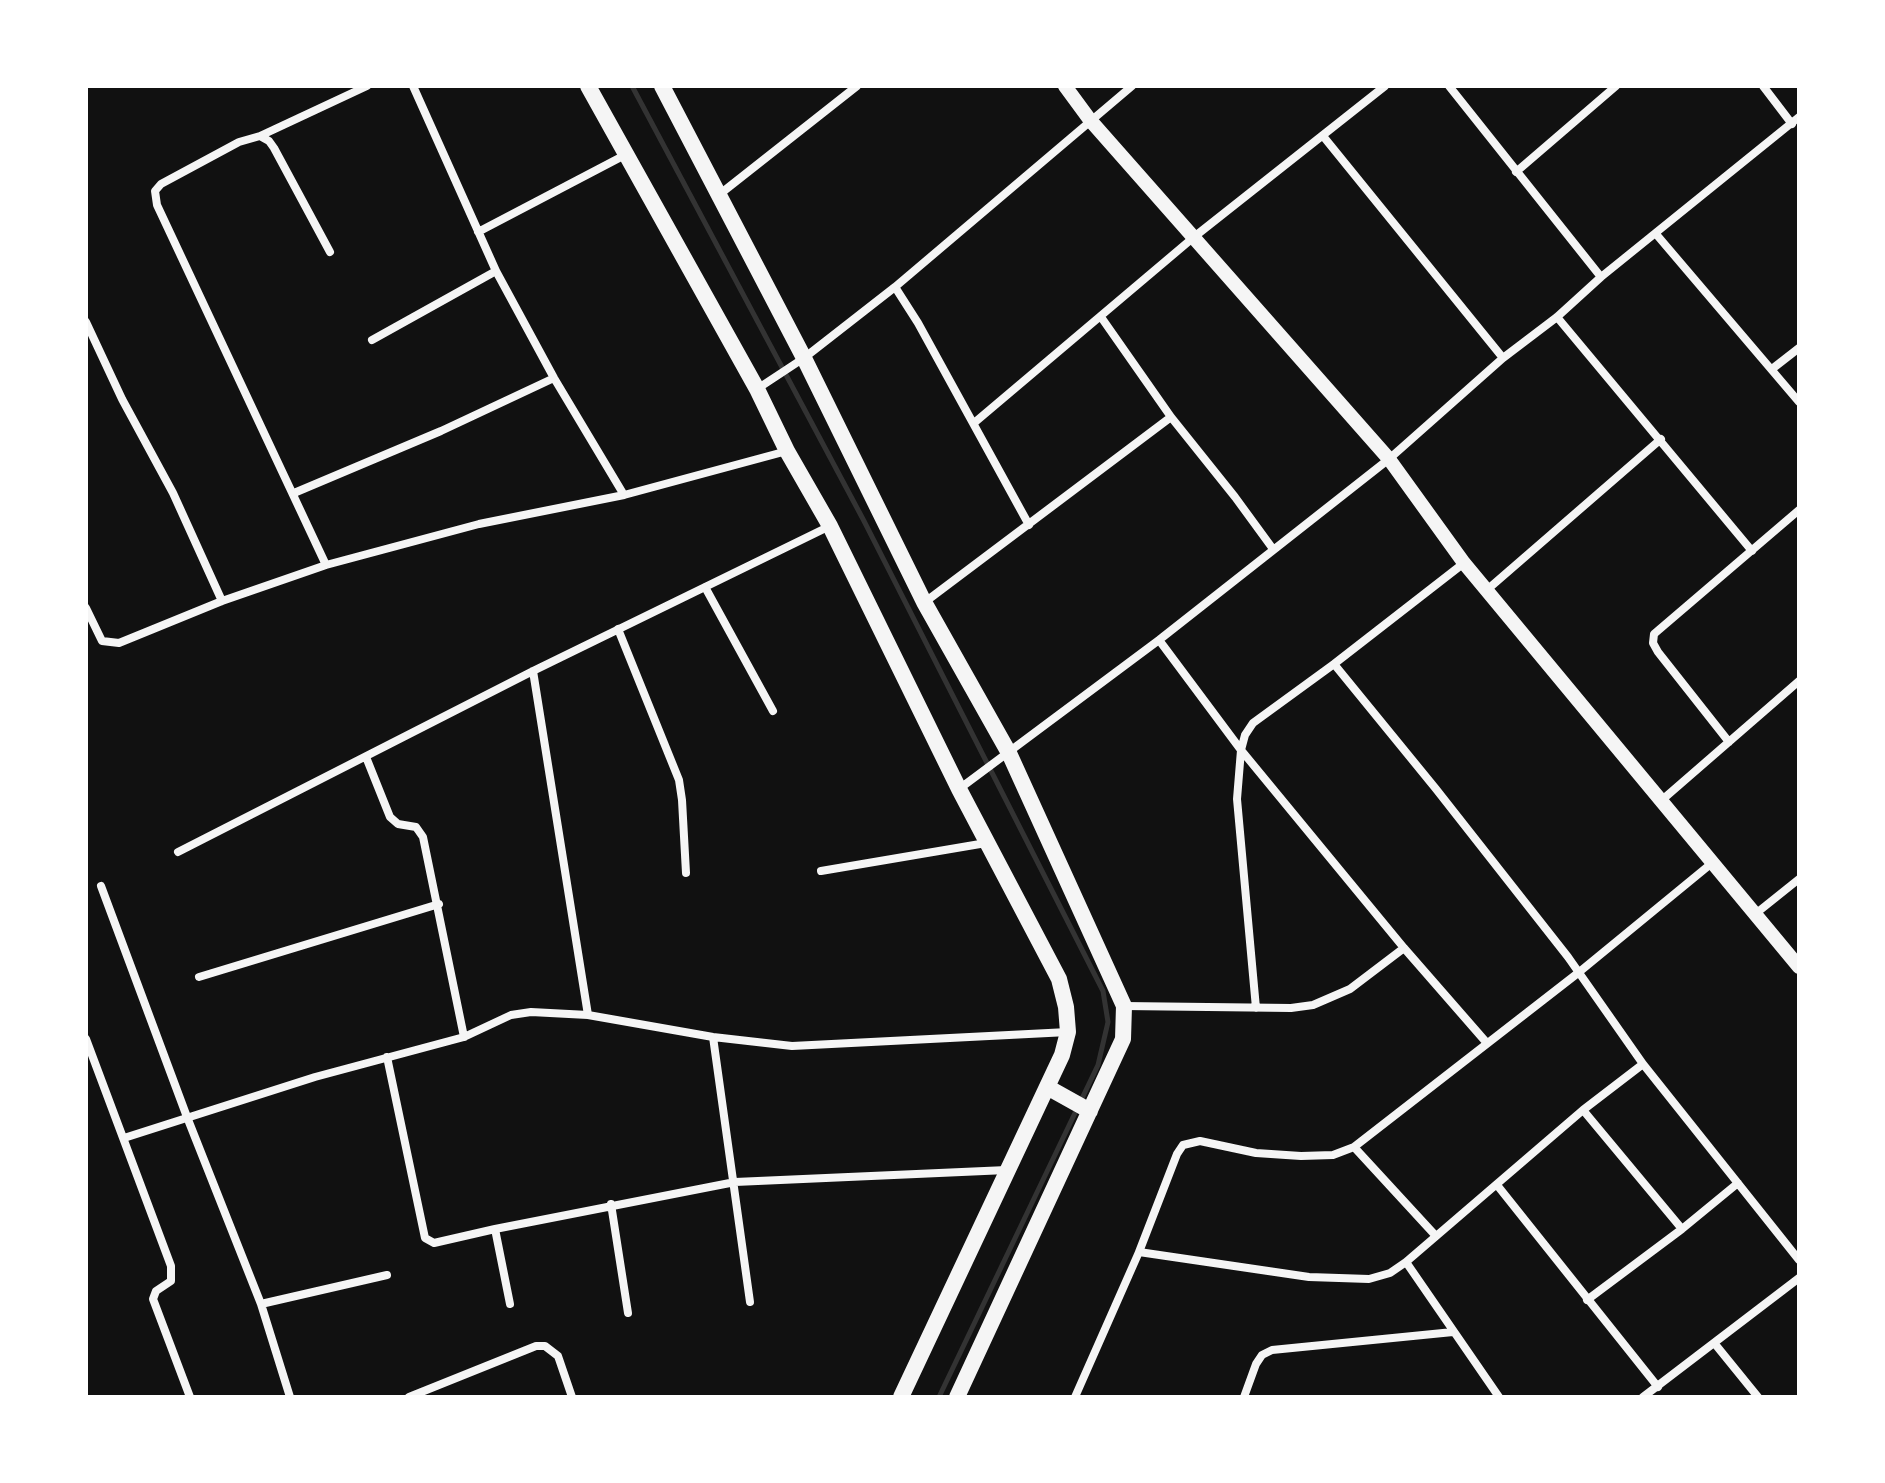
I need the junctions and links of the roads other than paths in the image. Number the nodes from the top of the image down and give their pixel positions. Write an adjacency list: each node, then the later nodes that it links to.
1 (342, 86): 14 (street)
2 (367, 86): 14 (street)
3 (413, 86): 22 (street)
4 (588, 86): 19 (main road)
5 (662, 86): 21 (main road)
6 (857, 86): 21 (street)
7 (1065, 86): 15 (street)
8 (1132, 86): 15 (street)
9 (1385, 86): 18 (street)
10 (1449, 86): 20 (street)
11 (1616, 86): 13 (street)
12 (1763, 86): 16 (street)
13 (1604, 90): 20 (street)
14 (347, 95): 17 (street)
15 (1090, 120): 24 (street); 28 (street)
16 (1795, 120): 23 (street)
17 (260, 136): 25 (street); 45 (street)
18 (1323, 136): 24 (street); 34 (street)
19 (625, 155): 22 (street); 38 (main road)
20 (1516, 172): 27 (street)
21 (720, 194): 35 (main road)
22 (478, 232): 26 (street)
23 (1656, 234): 27 (street); 36 (street)
24 (1194, 237): 29 (street); 44 (street)
25 (330, 252)
26 (496, 271): 32 (street); 37 (street)
27 (1601, 277): 30 (street)
28 (895, 287): 35 (street); 41 (street)
29 (1101, 317): 40 (street); 41 (street)
30 (1557, 317): 34 (street); 42 (street)
31 (86, 322): 56 (street)
32 (372, 340)
33 (1799, 348): 36 (street)
34 (1503, 358): 44 (street)
35 (800, 361): 38 (street); 57 (main road)
36 (1772, 369): 39 (street)
37 (554, 378): 45 (street); 46 (street)
38 (764, 384): 43 (main road)
39 (1799, 402)
40 (1171, 417): 48 (street); 50 (street)
41 (974, 423): 48 (street)
42 (1661, 439): 51 (street); 55 (street)
43 (787, 451): 46 (street); 49 (main road)
44 (1389, 459): 50 (street); 52 (street)
45 (294, 493): 53 (street)
46 (624, 495): 53 (street)
47 (1799, 510): 51 (street)
48 (1029, 525): 57 (street)
49 (830, 526): 54 (street); 69 (main road)
50 (1273, 549): 60 (street)
51 (1752, 551): 65 (street)
52 (1464, 563): 55 (street); 61 (street)
53 (326, 565): 56 (street)
54 (705, 587): 59 (street); 64 (street)
55 (1488, 589): 70 (street)
56 (222, 601): 58 (street)
57 (924, 602): 67 (main road)
58 (86, 608)
59 (618, 629): 62 (street); 75 (street)
60 (1159, 640): 66 (street); 67 (street)
61 (1334, 664): 66 (street); 82 (street)
62 (533, 671): 68 (street); 86 (street)
63 (1799, 681): 65 (street)
64 (773, 711)
65 (1729, 742): 70 (street)
66 (1241, 750): 80 (street); 85 (street)
67 (1009, 753): 69 (street); 84 (main road)
68 (366, 757): 72 (street); 78 (street)
69 (964, 785): 71 (main road)
70 (1662, 800): 73 (street)
71 (987, 843): 74 (street); 87 (main road)
72 (178, 852)
73 (1712, 863): 79 (street); 82 (street)
74 (821, 871)
75 (686, 873)
76 (1799, 879): 79 (street)
77 (101, 886): 97 (street)
78 (439, 904): 83 (street); 88 (street)
79 (1754, 915): 81 (street)
80 (1404, 948): 85 (street); 91 (street)
81 (1799, 967)
82 (1578, 973): 91 (street); 93 (street)
83 (199, 977)
84 (1124, 1006): 85 (street); 95 (main road)
85 (1256, 1008)
86 (588, 1015): 88 (street); 89 (street)
87 (1068, 1032): 89 (street); 94 (main road)
88 (464, 1037): 92 (street)
89 (713, 1037): 101 (street)
90 (86, 1039): 98 (street)
91 (1486, 1042): 99 (street)
92 (387, 1057): 97 (street); 105 (street)
93 (1643, 1064): 96 (street); 102 (street)
94 (1053, 1090): 95 (main road); 100 (main road)
95 (1086, 1109): 126 (main road)
96 (1583, 1110): 103 (street); 106 (street)
97 (187, 1117): 98 (street); 115 (street)
98 (124, 1138): 121 (street)
99 (1354, 1147): 107 (street); 108 (street)
100 (1007, 1170): 101 (street); 125 (main road)
101 (735, 1182): 104 (street); 114 (street)
102 (1738, 1183): 106 (street); 109 (street)
103 (1497, 1185): 107 (street); 113 (street)
104 (611, 1204): 105 (street); 117 (street)
105 (495, 1229): 116 (street)
106 (1682, 1229): 113 (street)
107 (1435, 1235): 110 (street)
108 (1139, 1252): 110 (street); 127 (street)
109 (1799, 1260)
110 (1406, 1262): 118 (street)
111 (387, 1275): 115 (street)
112 (1799, 1278): 119 (street)
113 (1587, 1300): 120 (street)
114 (750, 1302)
115 (261, 1304): 122 (street)
116 (510, 1304)
117 (628, 1313)
118 (1453, 1332): 128 (street); 129 (street)
119 (1715, 1344): 120 (street); 131 (street)
120 (1658, 1387): 130 (street)
121 (190, 1397)
122 (290, 1397)
123 (409, 1397): 124 (street)
124 (572, 1397)
125 (901, 1397)
126 (957, 1397)
127 (1075, 1397)
128 (1244, 1397)
129 (1499, 1397)
130 (1643, 1397)
131 (1758, 1397)

